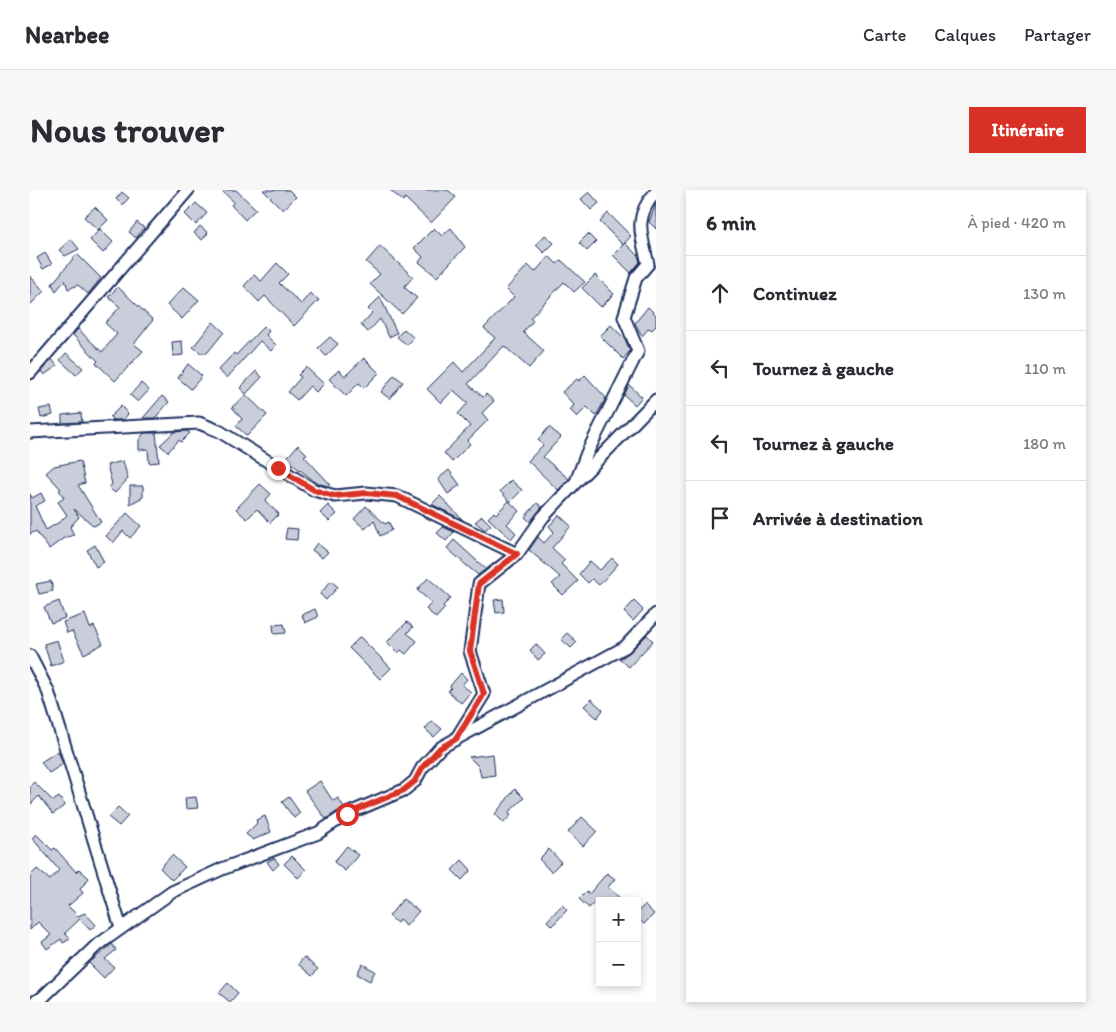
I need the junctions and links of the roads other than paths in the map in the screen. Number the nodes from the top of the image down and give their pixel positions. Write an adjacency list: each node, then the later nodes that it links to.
1 (188, 190): 3 (street)
2 (656, 192): 6 (street)
3 (30, 373)
4 (656, 400): 6 (street)
5 (30, 432): 7 (street)
6 (576, 482): 7 (street)
7 (517, 554): 10 (street)
8 (656, 614): 10 (street)
9 (30, 656): 11 (street)
10 (456, 739): 11 (street)
11 (121, 928): 12 (street)
12 (32, 1002)

